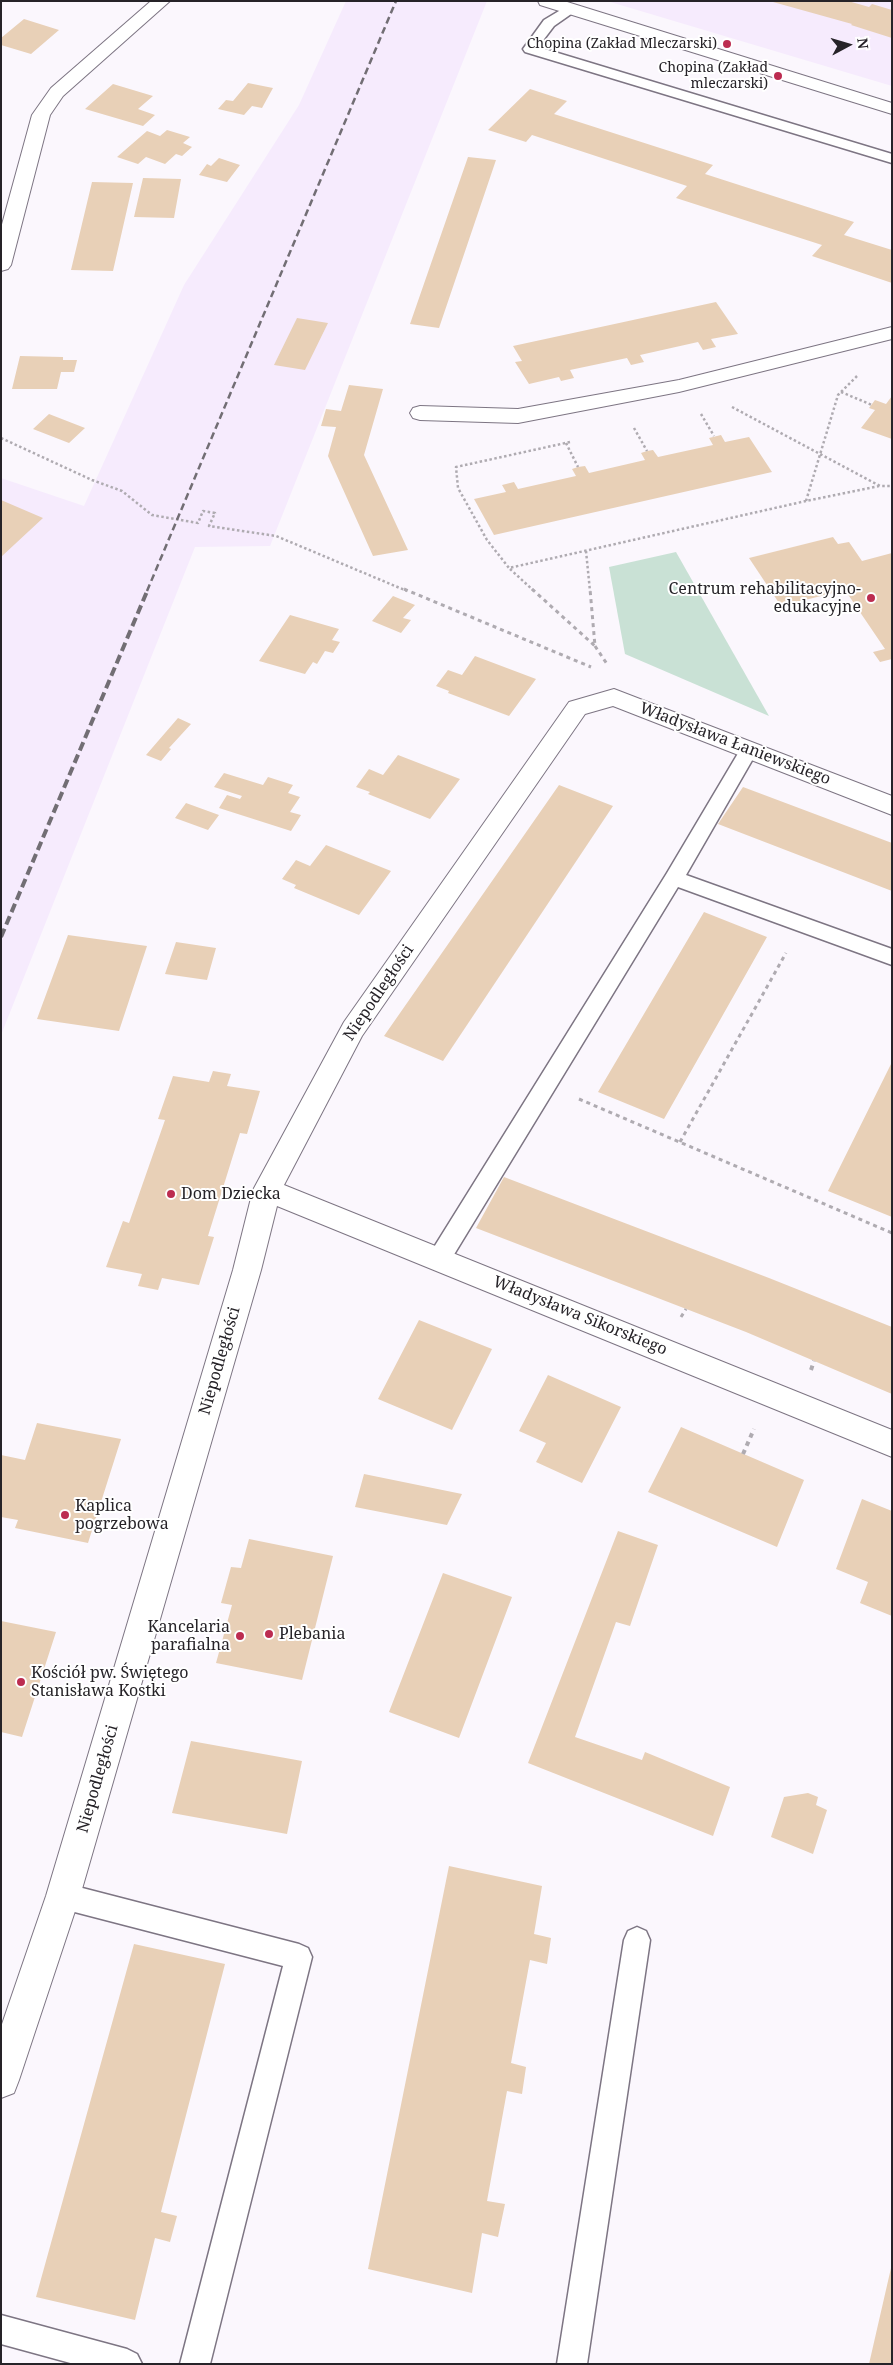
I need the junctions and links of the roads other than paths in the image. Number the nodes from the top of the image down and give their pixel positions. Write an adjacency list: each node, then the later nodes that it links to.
1 (162, 1): 6 (street)
2 (546, 1): 3 (street)
3 (569, 8): 4 (street); 5 (lane)
4 (892, 109)
5 (892, 159)
6 (1, 265)
7 (892, 333): 8 (street)
8 (420, 413)
9 (577, 708): 10 (street, Władysława Łaniewskiego); 14 (street, Niepodległości)
10 (749, 750): 11 (street, Władysława Łaniewskiego); 12 (lane)
11 (892, 806)
12 (674, 878): 13 (lane); 15 (lane)
13 (892, 957)
14 (267, 1190): 15 (street, Władysława Sikorskiego); 17 (street, Niepodległości)
15 (439, 1259): 16 (street, Władysława Sikorskiego)
16 (892, 1444)
17 (64, 1896): 19 (street, Niepodległości); 22 (lane)
18 (638, 1940): 23 (lane)
19 (1, 2080)
20 (1, 2329): 21 (lane)
21 (127, 2364)
22 (195, 2364)
23 (572, 2364)

